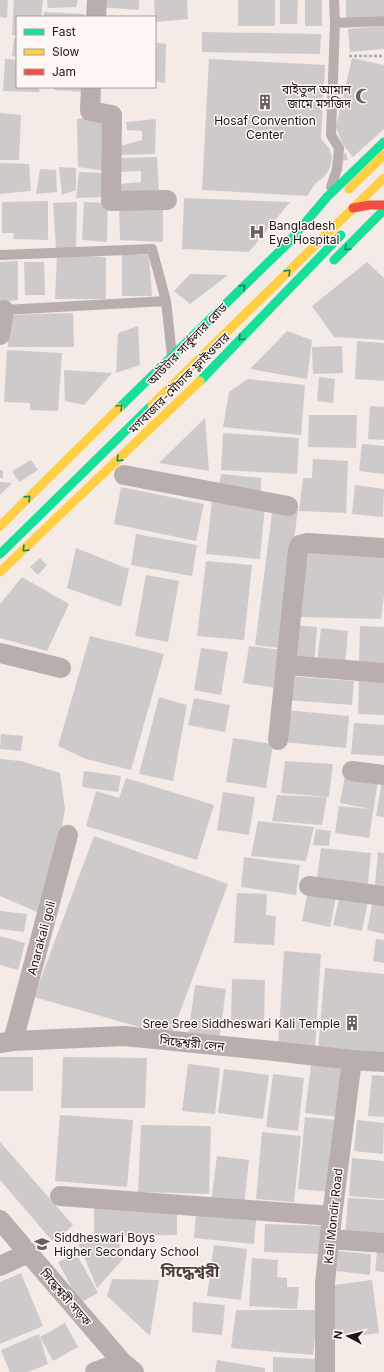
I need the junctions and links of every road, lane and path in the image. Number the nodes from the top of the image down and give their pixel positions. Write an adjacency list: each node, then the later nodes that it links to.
1 (97, 0): 3 (street)
2 (334, 0): 5 (lane)
3 (96, 16)
4 (384, 21): 5 (lane)
5 (335, 23): 6 (lane)
6 (334, 56): 7 (path); 15 (lane)
7 (384, 56)
8 (91, 88): 16 (street)
9 (384, 142): 11 (main road, আউটার সার্কুলার রোড)
10 (384, 155): 14 (main road, bridge)
11 (360, 165): 12 (main road); 15 (main road, আউটার সার্কুলার রোড)
12 (384, 165)
13 (384, 178): 18 (main road, মগবাজার-মৌচাক ফ্লাইওভার, bridge)
14 (384, 187)
15 (327, 197): 32 (main road, আউটার সার্কুলার রোড, one-way to 15)
16 (167, 200)
17 (381, 201): 18 (main road, bridge); 20 (main road)
18 (353, 208): 38 (main road, মগবাজার-মৌচাক ফ্লাইওভার, one-way to 18, bridge)
19 (384, 210): 24 (main road)
20 (384, 214)
21 (380, 227): 24 (main road)
22 (311, 230): 27 (main road)
23 (345, 230): 39 (main road, মগবাজার-মৌচাক ফ্লাইওভার, one-way to 39)
24 (362, 232): 26 (main road, one-way to 26)
25 (0, 254): 28 (lane)
26 (328, 266)
27 (272, 271)
28 (166, 301): 29 (lane); 32 (lane)
29 (4, 310): 31 (street)
30 (234, 312): 36 (main road, আউটার সার্কুলার রোড)
31 (0, 335)
32 (172, 356): 35 (main road, আউটার সার্কুলার রোড, one-way to 32)
33 (124, 474): 34 (street)
34 (288, 506)
35 (0, 526)
36 (0, 543)
37 (384, 548): 41 (street)
38 (0, 554)
39 (0, 572)
40 (0, 653): 42 (street)
41 (287, 665): 43 (street); 44 (street)
42 (60, 668)
43 (384, 673)
44 (278, 740)
45 (352, 771): 46 (street)
46 (384, 775)
47 (68, 835): 50 (street, Anarakali goli)
48 (309, 886): 49 (street)
49 (384, 896)
50 (7, 1042): 51 (street, সিদ্ধেশ্বরী লেন)
51 (352, 1060): 52 (street, সিদ্ধেশ্বরী লেন); 54 (street, Kali Mondir Road)
52 (384, 1062)
53 (60, 1196): 54 (street)
54 (332, 1216): 56 (street, Kali Mondir Road)
55 (0, 1220): 58 (street, সিদ্ধেশ্বরী সড়ক)
56 (330, 1239): 57 (street); 62 (street, Kali Mondir Road)
57 (384, 1243)
58 (28, 1253): 59 (street); 60 (street, সিদ্ধেশ্বরী সড়ক)
59 (0, 1266)
60 (128, 1367): 61 (street)
61 (95, 1372)
62 (325, 1372)

